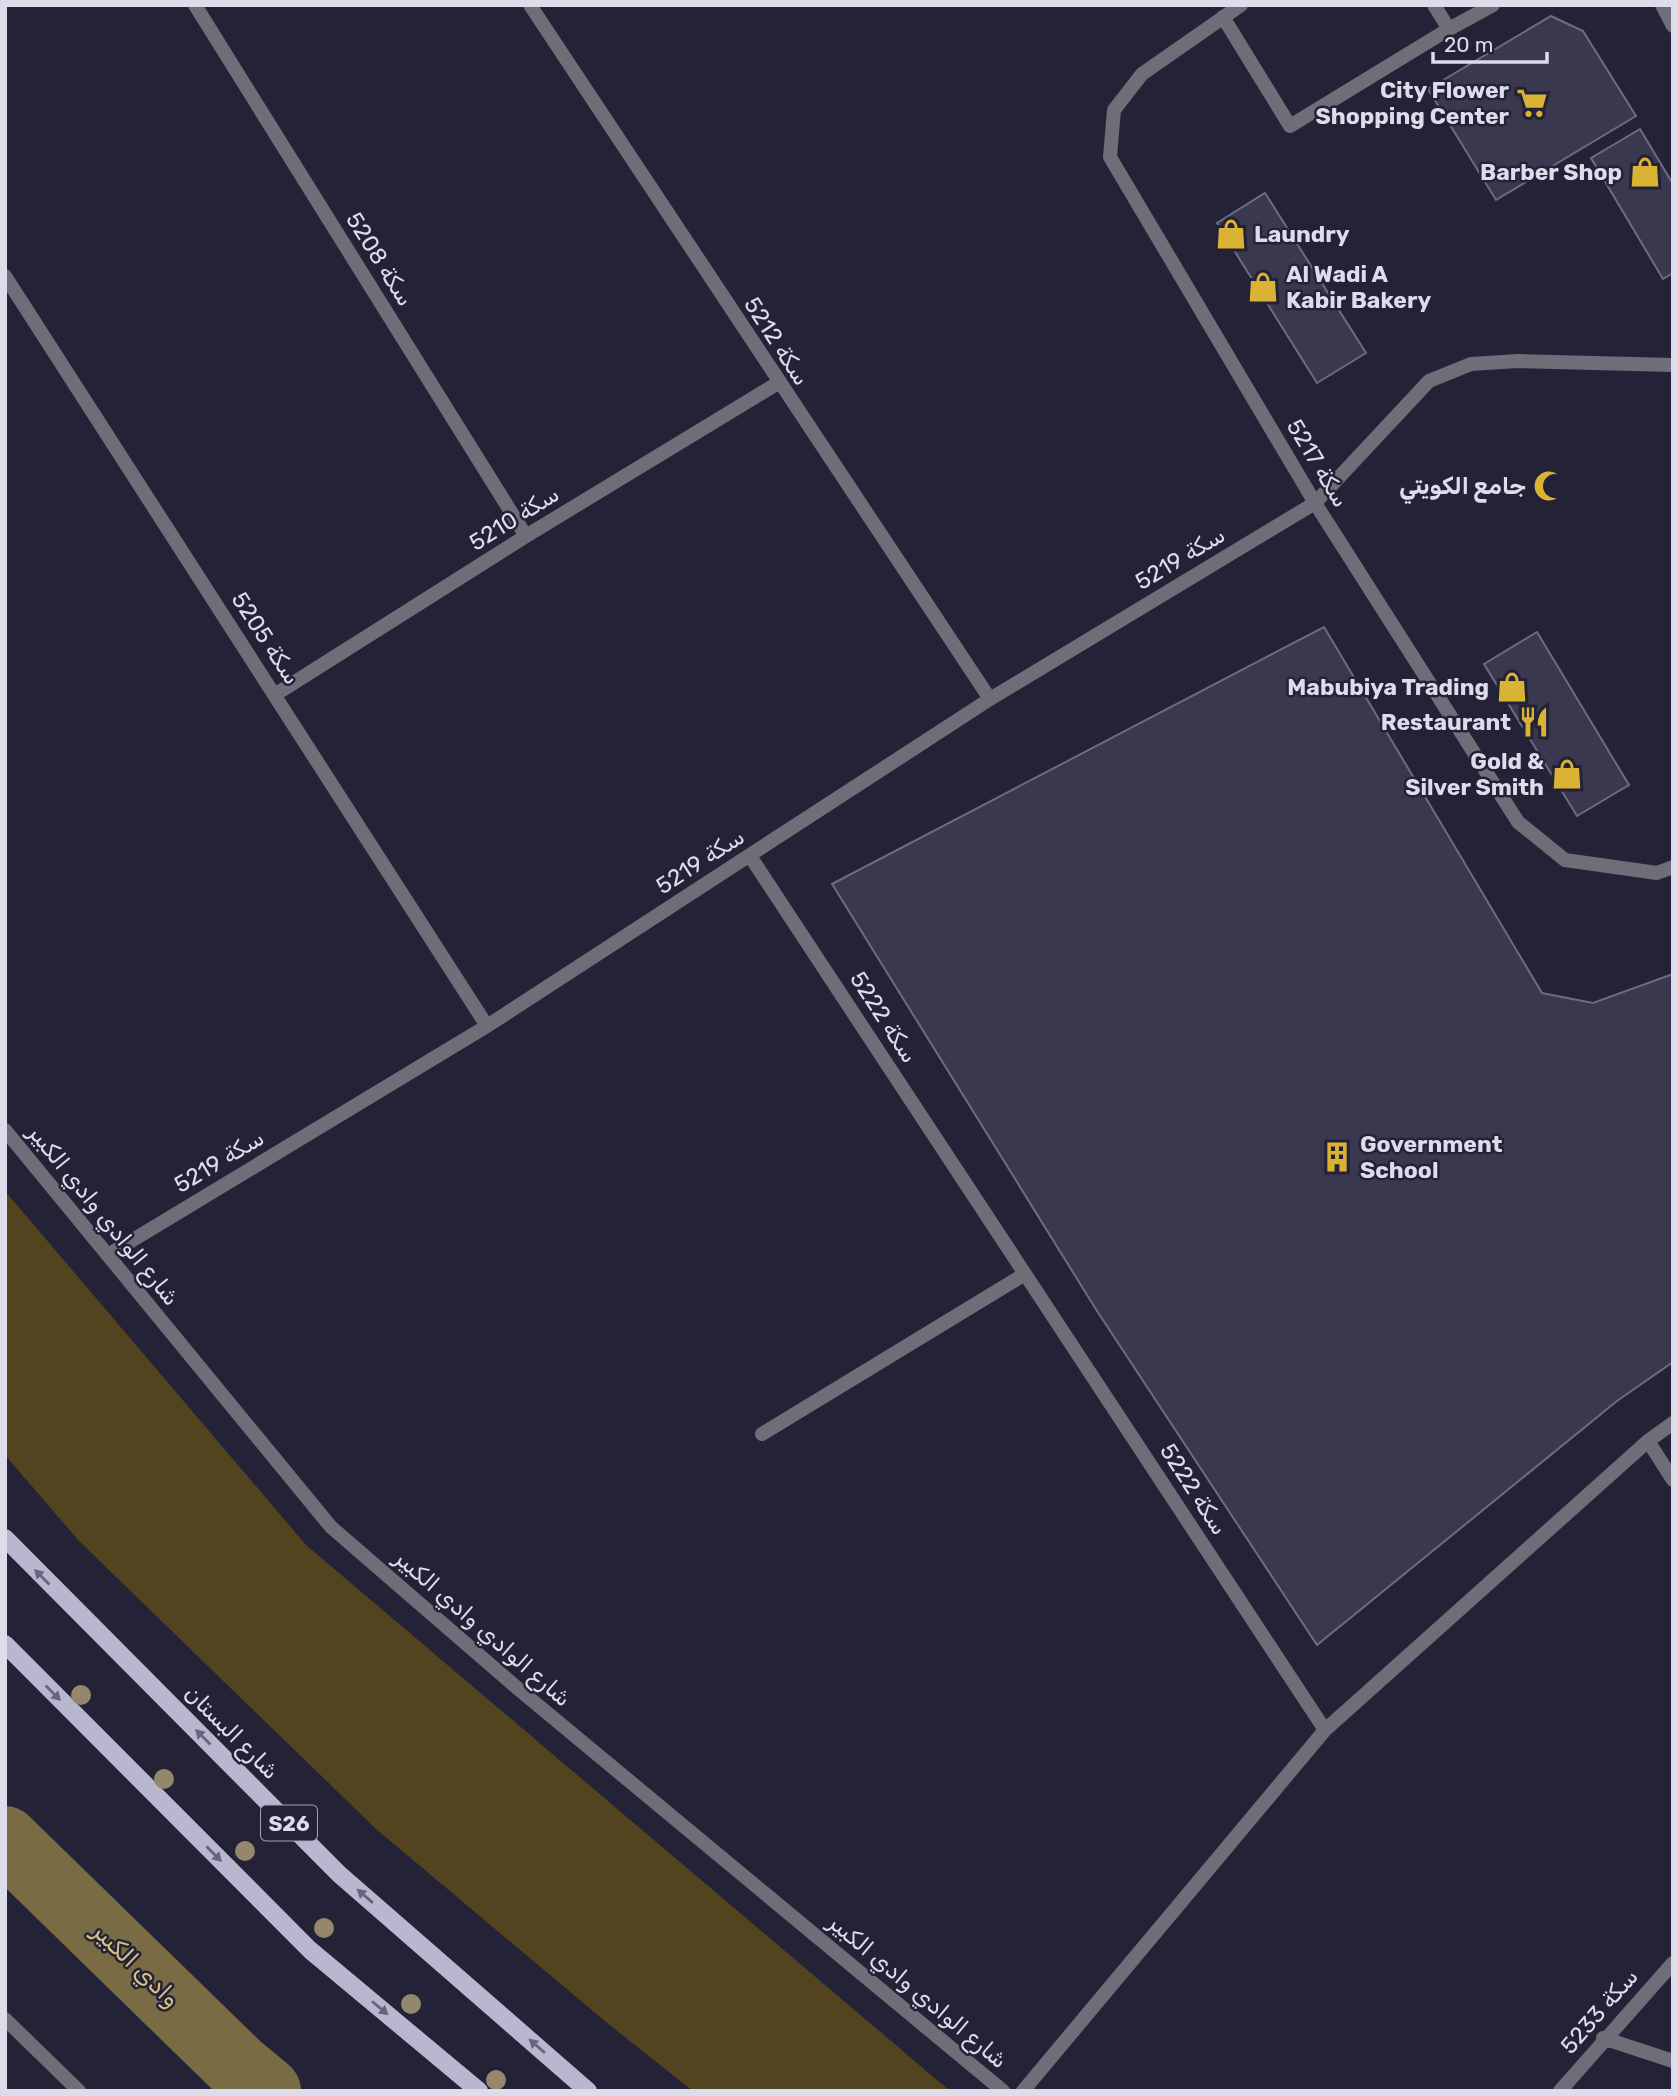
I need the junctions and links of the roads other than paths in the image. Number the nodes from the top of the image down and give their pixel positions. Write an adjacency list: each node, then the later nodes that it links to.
1 (195, 5): 14 (street, سكة 5208)
2 (530, 5): 12 (street, سكة 5212)
3 (1241, 5): 7 (street, سكة 5217)
4 (1434, 5): 9 (street)
5 (1493, 5): 9 (street)
6 (1662, 5): 8 (street)
7 (1223, 18): 9 (street); 13 (street, سكة 5217)
8 (1673, 26)
9 (1449, 29)
10 (5, 276): 15 (street, سكة 5205)
11 (1673, 365): 13 (street, سكة 5219)
12 (778, 383): 14 (street, سكة 5210); 16 (street, سكة 5212)
13 (1315, 503): 16 (street, سكة 5219); 18 (street, سكة 5217)
14 (526, 536): 15 (street, سكة 5210)
15 (276, 694): 19 (street, سكة 5205)
16 (990, 699): 17 (street, سكة 5219)
17 (750, 856): 19 (street, سكة 5219); 22 (street, سكة 5222)
18 (1673, 867)
19 (487, 1026): 21 (street, سكة 5219)
20 (5, 1130): 21 (street, شارع الوادي وادي الكبير)
21 (108, 1255): 37 (street, شارع الوادي وادي الكبير)
22 (1025, 1273): 24 (street); 29 (street, سكة 5222)
23 (1673, 1423): 25 (street)
24 (762, 1434)
25 (1648, 1441): 26 (street); 29 (street)
26 (1673, 1480)
27 (5, 1538): 36 (main road, شارع البستان / S26, one-way to 27)
28 (5, 1644): 35 (main road, one-way to 35)
29 (1325, 1730): 38 (street)
30 (1673, 1963): 32 (street, سكة 5233)
31 (5, 2019): 34 (street)
32 (1603, 2038): 33 (street); 39 (street, سكة 5233)
33 (1673, 2061)
34 (79, 2091)
35 (479, 2091)
36 (588, 2091)
37 (1003, 2091)
38 (1023, 2091)
39 (1560, 2091)

